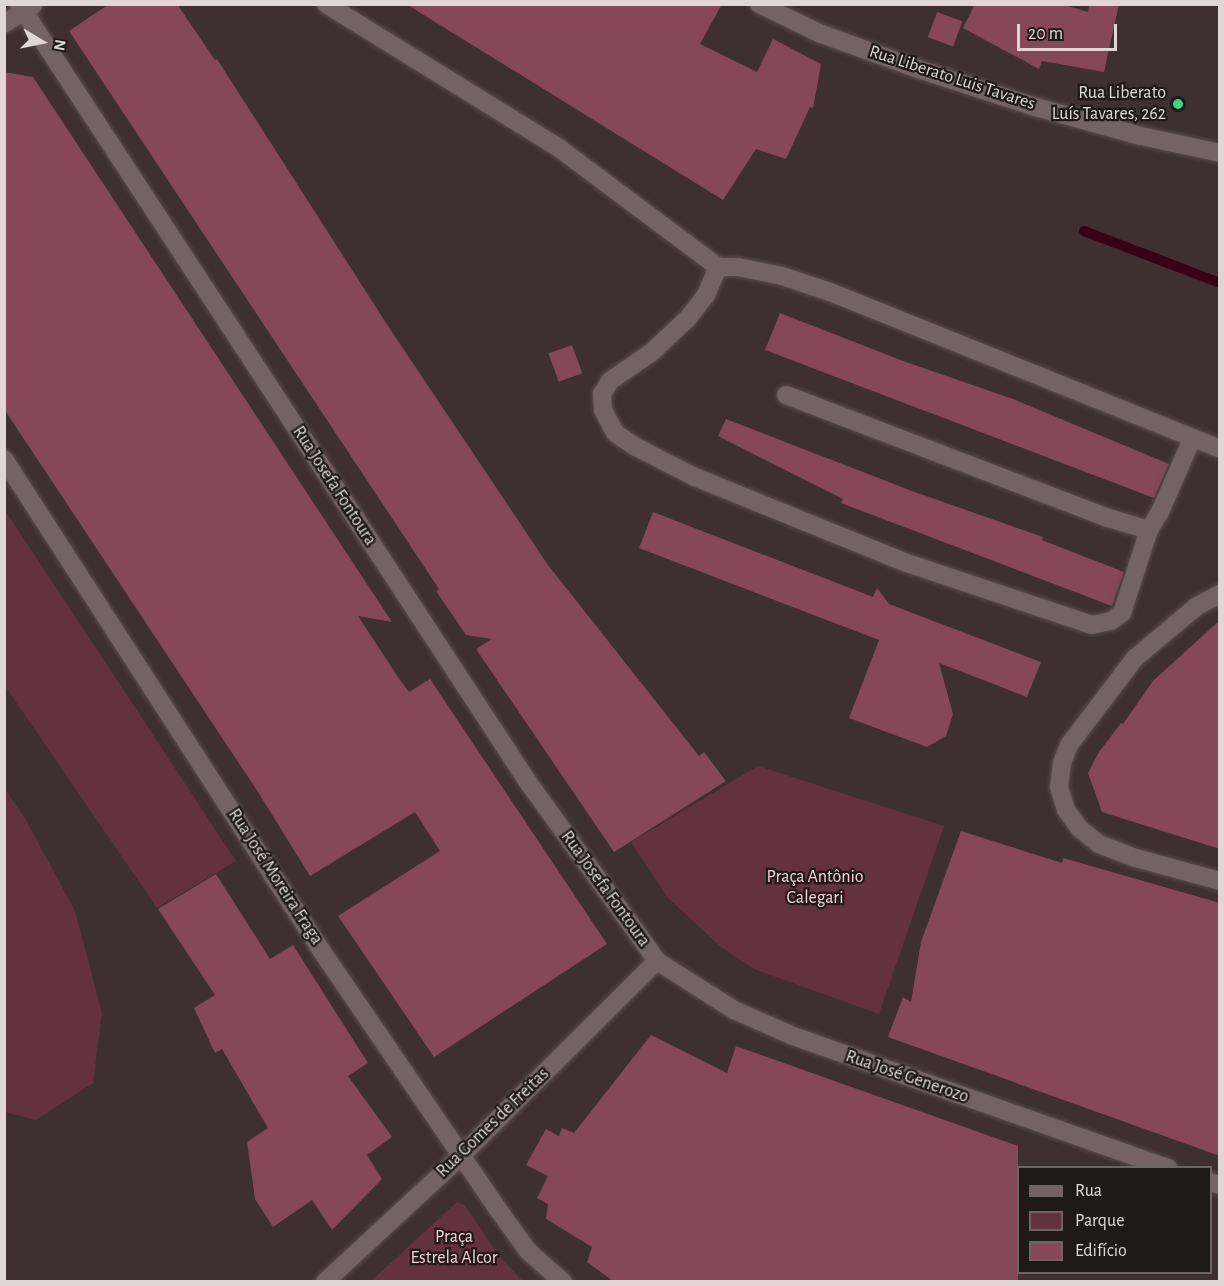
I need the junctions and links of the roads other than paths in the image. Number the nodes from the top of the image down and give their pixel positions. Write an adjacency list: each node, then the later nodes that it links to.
1 (326, 4): 6 (street)
2 (759, 4): 5 (street, Rua Liberato Luis Tavares)
3 (26, 7): 4 (street); 14 (street, Rua Josefa Fontoura)
4 (4, 24)
5 (1220, 153)
6 (718, 267): 8 (street); 11 (street)
7 (786, 395): 11 (street)
8 (1192, 438): 9 (street); 11 (street)
9 (1220, 449)
10 (4, 459): 15 (street, Rua José Moreira Fraga)
11 (1149, 530)
12 (1220, 594): 13 (street)
13 (1220, 881)
14 (657, 961): 15 (street, Rua Gomes de Freitas); 16 (street, Rua José Generozo)
15 (462, 1155): 17 (street, Rua Gomes de Freitas); 18 (street, Rua José Moreira Fraga)
16 (1165, 1166)
17 (325, 1281)
18 (563, 1281)

